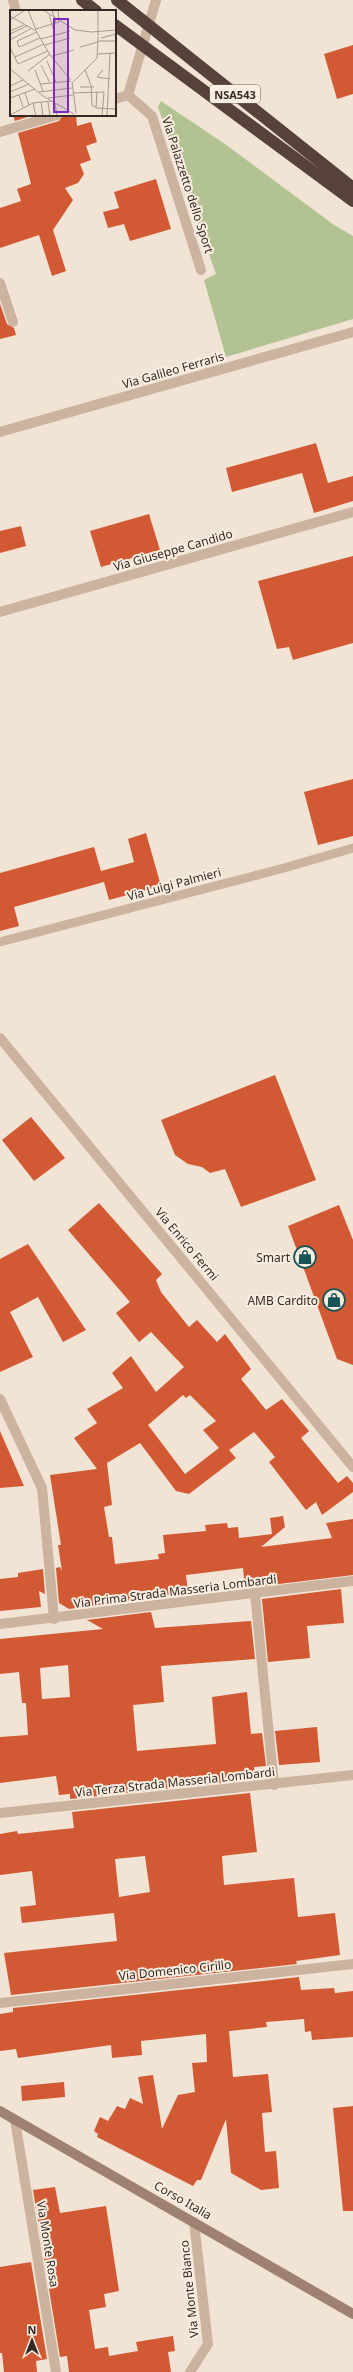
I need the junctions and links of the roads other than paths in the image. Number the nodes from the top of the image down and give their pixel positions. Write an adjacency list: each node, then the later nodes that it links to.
1 (13, 0): 5 (street)
2 (82, 0): 6 (highway)
3 (117, 0): 12 (highway, NSA543, bridge)
4 (156, 0): 8 (street)
5 (16, 10)
6 (95, 10)
7 (116, 26): 13 (highway, NSA543, bridge)
8 (128, 95): 9 (street); 14 (street, Via Palazzetto dello Sport)
9 (116, 99)
10 (52, 116): 11 (street)
11 (0, 132)
12 (353, 188)
13 (353, 201)
14 (201, 270)
15 (0, 284): 16 (street)
16 (13, 322)
17 (353, 332): 18 (street, Via Galileo Ferraris)
18 (0, 432)
19 (353, 512): 20 (street, Via Giuseppe Candido)
20 (0, 612)
21 (353, 848): 22 (lane, Via Luigi Palmieri)
22 (0, 942)
23 (0, 1038): 25 (street, Via Enrico Fermi)
24 (0, 1399): 28 (street)
25 (353, 1467)
26 (353, 1581): 27 (street, Via Prima Strada Masseria Lombardi)
27 (255, 1594): 28 (street, Via Prima Strada Masseria Lombardi); 31 (street)
28 (54, 1619): 29 (street, Via Prima Strada Masseria Lombardi)
29 (0, 1624)
30 (353, 1775): 31 (street, Via Terza Strada Masseria Lombardi)
31 (274, 1785): 32 (street, Via Terza Strada Masseria Lombardi)
32 (0, 1813)
33 (353, 1964): 34 (street, Via Domenico Cirillo)
34 (0, 2003)
35 (0, 2111): 36 (street, Corso Italia)
36 (15, 2120): 37 (street, Corso Italia); 39 (street, Via Monte Rosa)
37 (194, 2222): 38 (street, Corso Italia); 40 (street, Via Monte Bianco)
38 (353, 2314)
39 (56, 2372)
40 (190, 2372)

